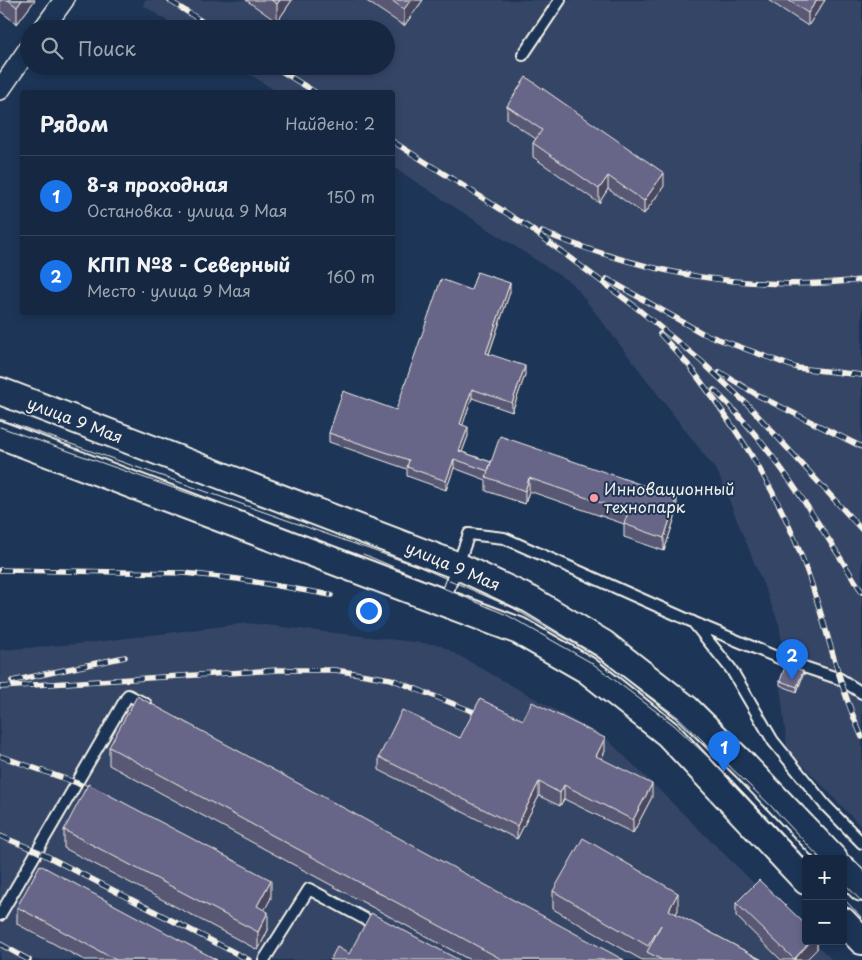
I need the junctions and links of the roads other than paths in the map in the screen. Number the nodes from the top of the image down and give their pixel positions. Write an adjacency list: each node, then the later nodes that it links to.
1 (64, 0): 3 (street)
2 (560, 0): 4 (lane)
3 (50, 20)
4 (523, 55)
5 (20, 61): 6 (street)
6 (0, 90)
7 (0, 391): 9 (main road, улица 9 Мая)
8 (0, 435): 10 (main road)
9 (456, 566): 10 (lane); 11 (lane); 15 (main road, улица 9 Мая)
10 (444, 602): 17 (main road)
11 (693, 622): 12 (lane); 14 (lane)
12 (862, 693)
13 (154, 709): 19 (lane)
14 (862, 843)
15 (830, 855)
16 (847, 872): 18 (main road)
17 (802, 878)
18 (862, 888)
19 (0, 915)
20 (847, 925): 22 (main road)
21 (388, 932): 23 (lane)
22 (862, 941)
23 (264, 960)

